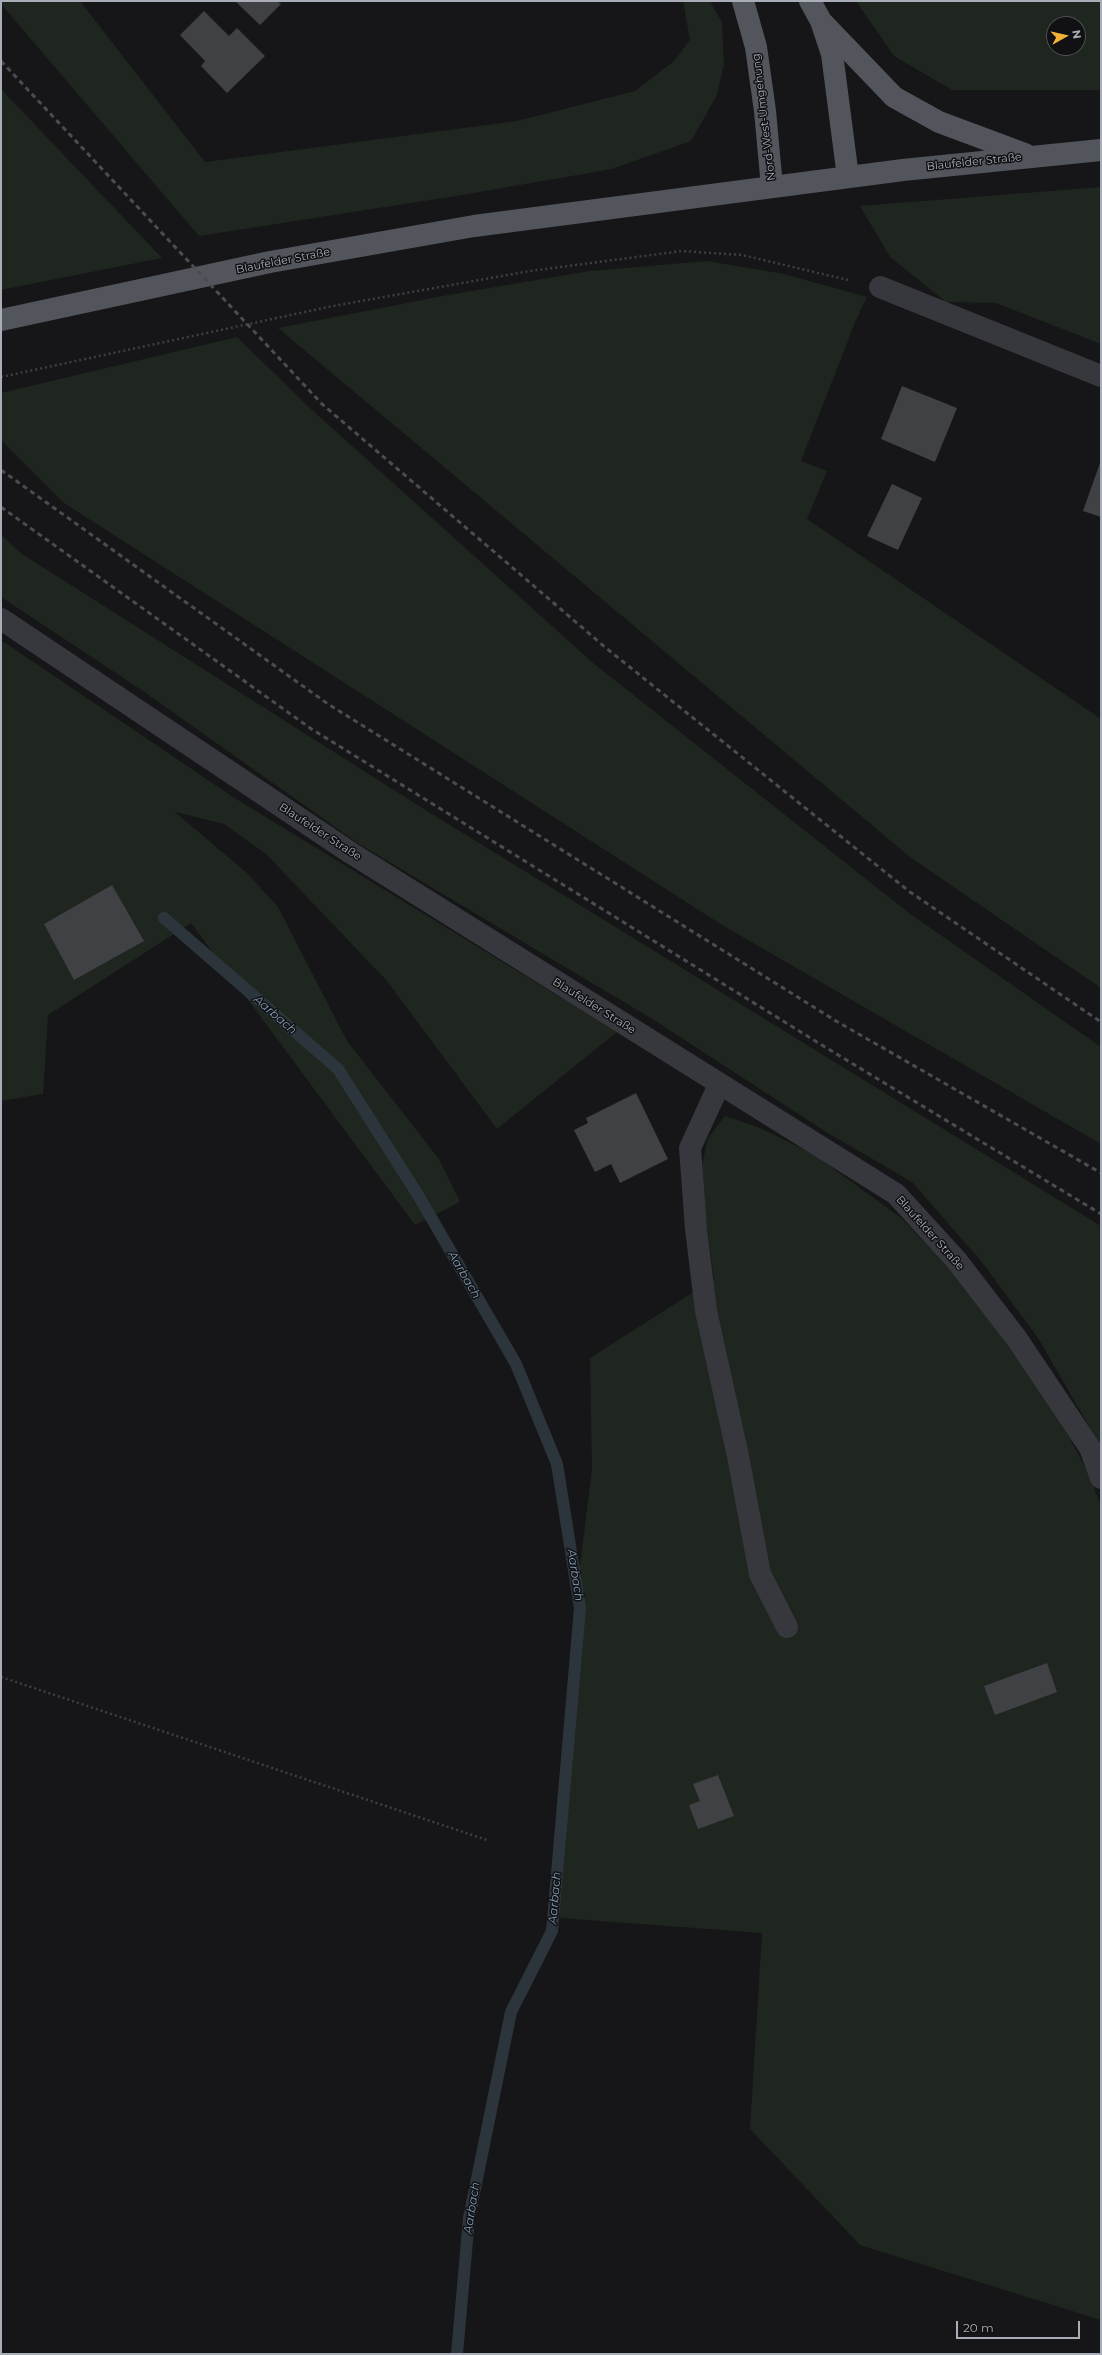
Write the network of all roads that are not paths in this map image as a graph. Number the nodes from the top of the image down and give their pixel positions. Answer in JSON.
{"nodes":[{"id":1,"x":743,"y":1,"type":"edge"},
{"id":2,"x":810,"y":1,"type":"edge"},
{"id":3,"x":821,"y":21,"type":"junction"},
{"id":4,"x":1101,"y":150,"type":"edge"},
{"id":5,"x":1030,"y":156,"type":"junction"},
{"id":6,"x":848,"y":177,"type":"junction"},
{"id":7,"x":772,"y":187,"type":"junction"},
{"id":8,"x":880,"y":287,"type":"road end"},
{"id":9,"x":1,"y":320,"type":"edge"},
{"id":10,"x":1101,"y":376,"type":"edge"},
{"id":11,"x":1,"y":619,"type":"edge"},
{"id":12,"x":719,"y":1085,"type":"junction"},
{"id":13,"x":1101,"y":1478,"type":"edge"},
{"id":14,"x":787,"y":1627,"type":"dead end"}],
"edges":[{"from":1,"to":7,"type":"main road","name":"Nord-West-Umgehung"},
{"from":2,"to":3,"type":"main road"},
{"from":3,"to":5,"type":"main road"},
{"from":3,"to":6,"type":"main road"},
{"from":4,"to":5,"type":"main road","name":"Blaufelder Straße"},
{"from":5,"to":6,"type":"main road","name":"Blaufelder Straße"},
{"from":6,"to":7,"type":"main road","name":"Blaufelder Straße"},
{"from":7,"to":9,"type":"main road","name":"Blaufelder Straße"},
{"from":8,"to":10,"type":"lane"},
{"from":11,"to":12,"type":"lane","name":"Blaufelder Straße"},
{"from":12,"to":13,"type":"lane","name":"Blaufelder Straße"},
{"from":12,"to":14,"type":"lane"}]}
